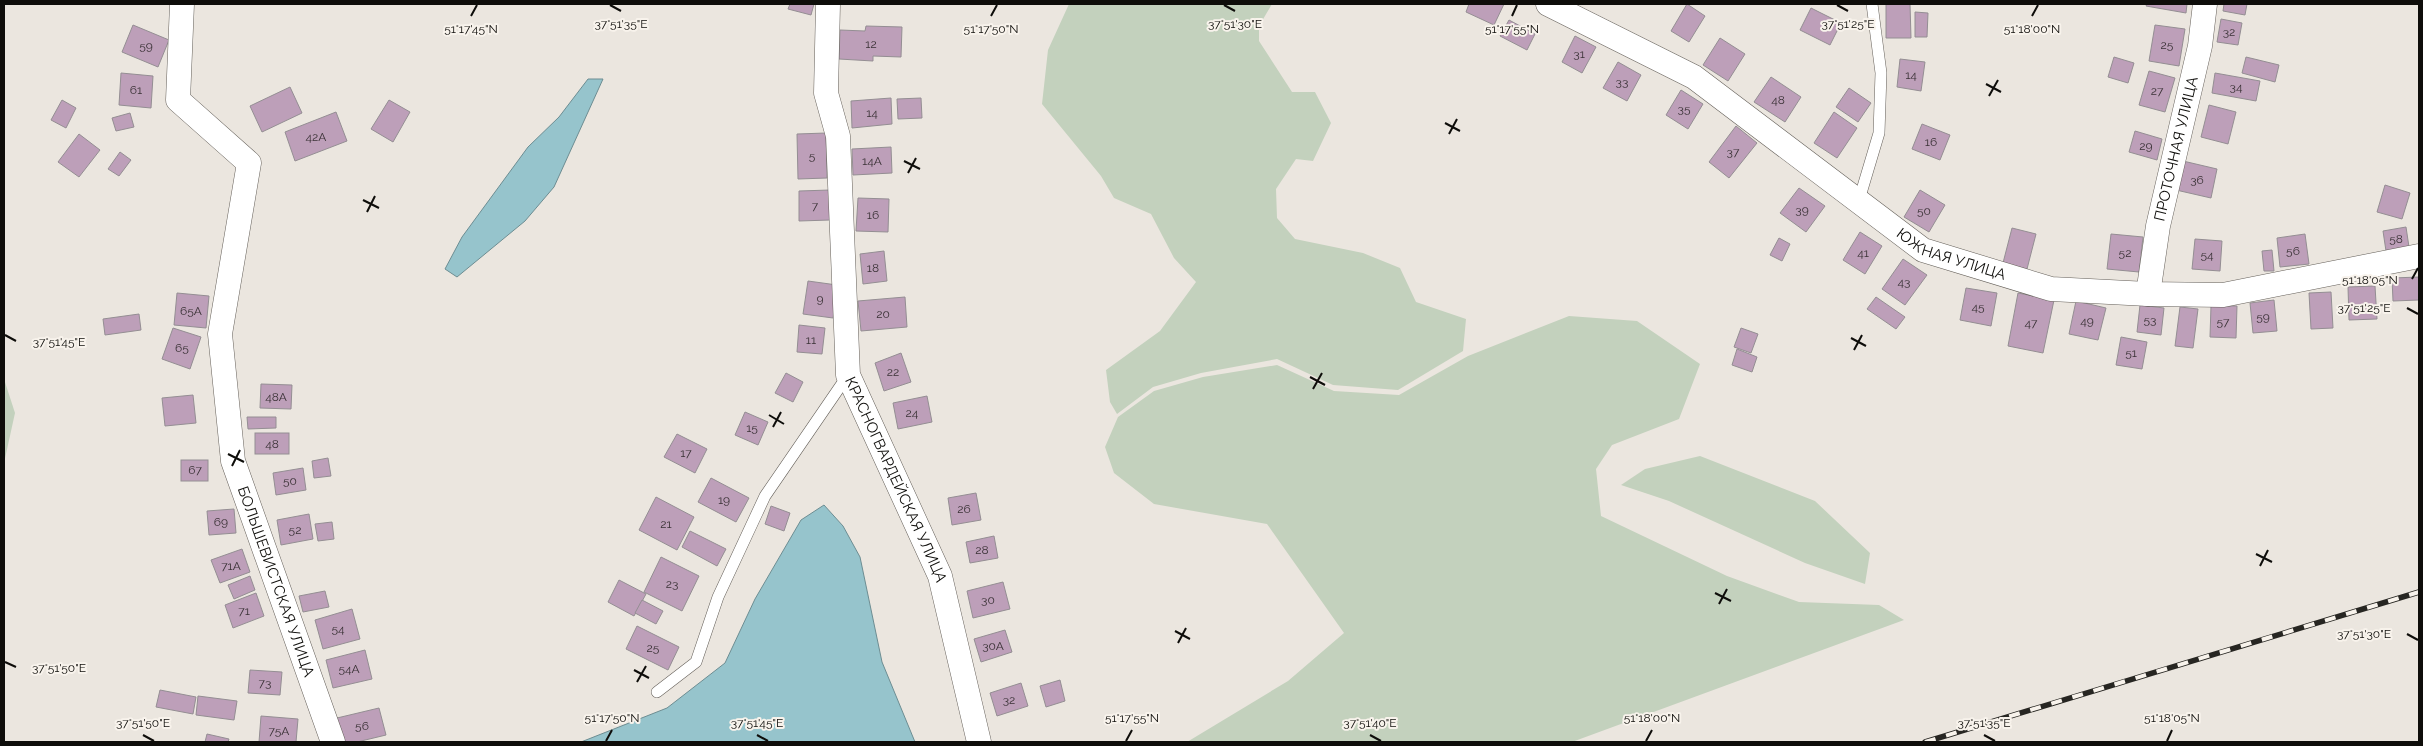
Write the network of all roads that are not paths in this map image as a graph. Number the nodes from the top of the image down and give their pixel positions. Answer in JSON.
{"nodes":[{"id":1,"x":182,"y":4,"type":"edge"},
{"id":2,"x":828,"y":4,"type":"edge"},
{"id":3,"x":1548,"y":4,"type":"edge"},
{"id":4,"x":1872,"y":4,"type":"edge"},
{"id":5,"x":2205,"y":4,"type":"edge"},
{"id":6,"x":1859,"y":200,"type":"junction"},
{"id":7,"x":2419,"y":256,"type":"edge"},
{"id":8,"x":2148,"y":294,"type":"junction"},
{"id":9,"x":848,"y":375,"type":"junction"},
{"id":10,"x":657,"y":692,"type":"dead end"},
{"id":11,"x":333,"y":742,"type":"edge"},
{"id":12,"x":979,"y":742,"type":"edge"}],
"edges":[{"from":1,"to":11,"type":"street","name":"БОЛЬШЕВИСТСКАЯ УЛИЦА"},
{"from":2,"to":9,"type":"street","name":"КРАСНОГВАРДЕЙСКАЯ УЛИЦА"},
{"from":3,"to":6,"type":"street","name":"ЮЖНАЯ УЛИЦА"},
{"from":4,"to":6,"type":"lane"},
{"from":5,"to":8,"type":"street","name":"ПРОТОЧНАЯ УЛИЦА"},
{"from":6,"to":8,"type":"street","name":"ЮЖНАЯ УЛИЦА"},
{"from":7,"to":8,"type":"street","name":"ЮЖНАЯ УЛИЦА"},
{"from":9,"to":10,"type":"lane"},
{"from":9,"to":12,"type":"street","name":"КРАСНОГВАРДЕЙСКАЯ УЛИЦА"}]}
